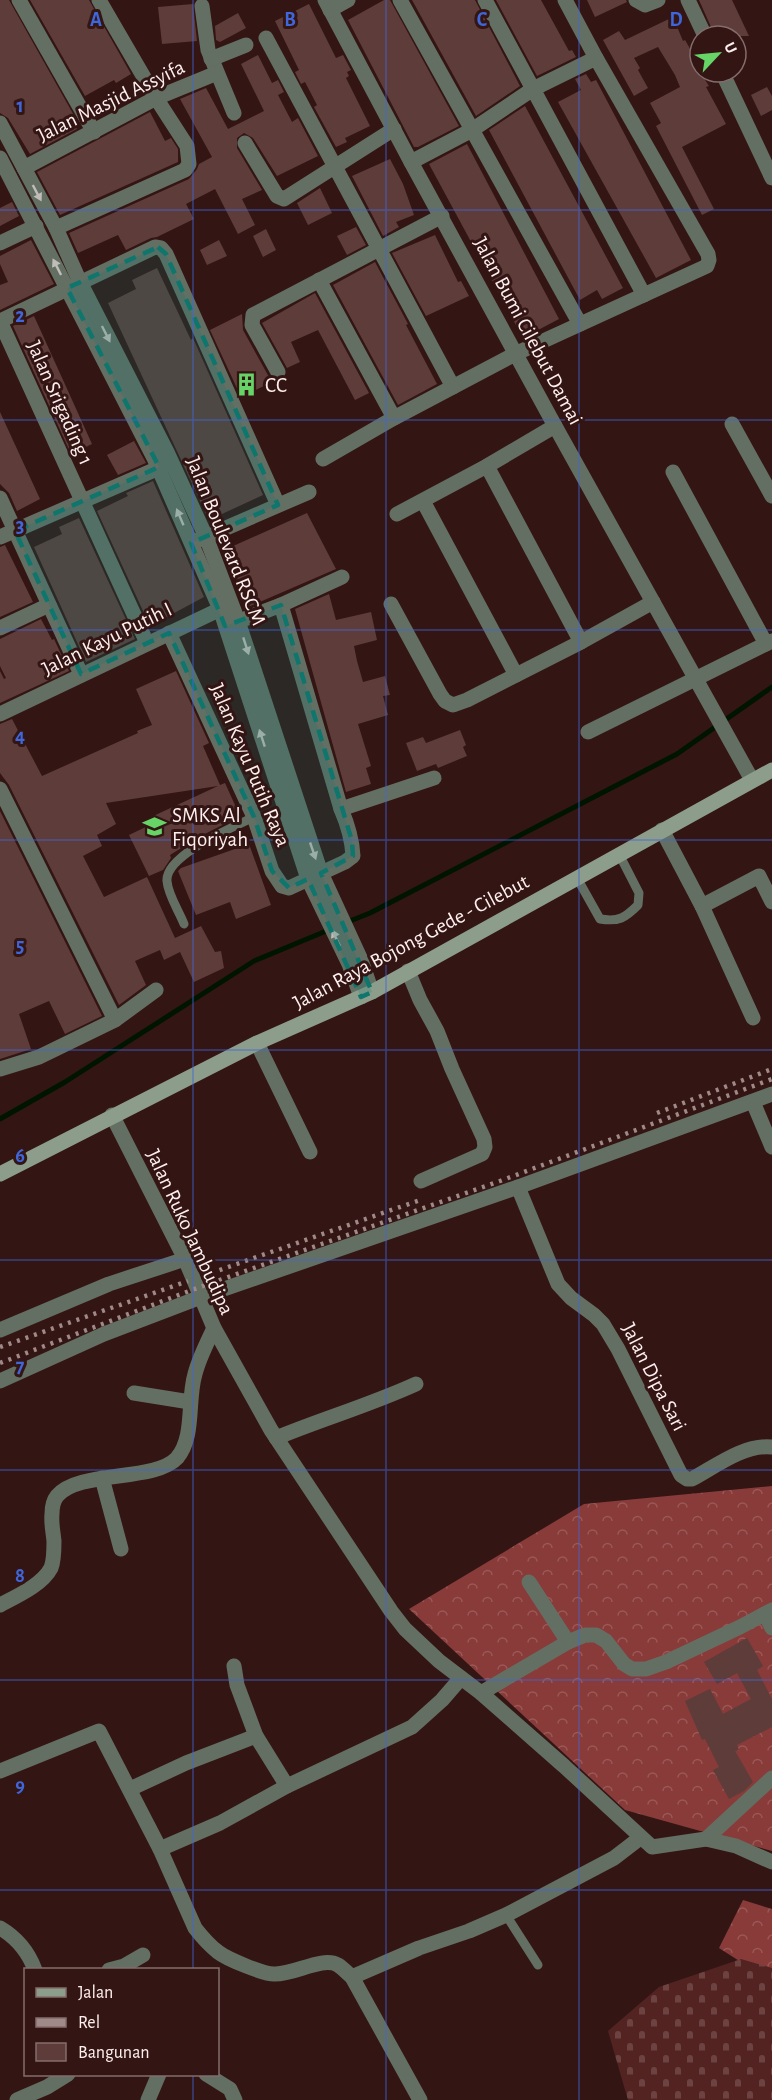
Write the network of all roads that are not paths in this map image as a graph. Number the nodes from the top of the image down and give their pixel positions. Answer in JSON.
{"nodes":[{"id":1,"x":19,"y":0,"type":"edge"},
{"id":2,"x":99,"y":0,"type":"edge"},
{"id":3,"x":348,"y":0,"type":"edge"},
{"id":4,"x":400,"y":0,"type":"edge"},
{"id":5,"x":485,"y":0,"type":"edge"},
{"id":6,"x":565,"y":0,"type":"edge"},
{"id":7,"x":636,"y":0,"type":"edge"},
{"id":8,"x":658,"y":0,"type":"edge"},
{"id":9,"x":688,"y":0,"type":"edge"},
{"id":10,"x":327,"y":5,"type":"edge"},
{"id":11,"x":202,"y":6,"type":"dead end"},
{"id":12,"x":699,"y":24,"type":"edge"},
{"id":13,"x":266,"y":38,"type":"dead end"},
{"id":14,"x":246,"y":45,"type":"dead end"},
{"id":15,"x":596,"y":58,"type":"junction"},
{"id":16,"x":214,"y":66,"type":"junction"},
{"id":17,"x":728,"y":84,"type":"edge"},
{"id":18,"x":533,"y":89,"type":"junction"},
{"id":19,"x":156,"y":98,"type":"junction"},
{"id":20,"x":234,"y":112,"type":"dead end"},
{"id":21,"x":0,"y":123,"type":"edge"},
{"id":22,"x":394,"y":129,"type":"junction"},
{"id":23,"x":471,"y":130,"type":"junction"},
{"id":24,"x":94,"y":132,"type":"junction"},
{"id":25,"x":245,"y":143,"type":"dead end"},
{"id":26,"x":0,"y":160,"type":"edge"},
{"id":27,"x":411,"y":162,"type":"junction"},
{"id":28,"x":334,"y":166,"type":"junction"},
{"id":29,"x":24,"y":168,"type":"junction"},
{"id":30,"x":772,"y":178,"type":"edge"},
{"id":31,"x":442,"y":216,"type":"junction"},
{"id":32,"x":36,"y":226,"type":"junction"},
{"id":33,"x":56,"y":228,"type":"junction"},
{"id":34,"x":0,"y":243,"type":"edge"},
{"id":35,"x":379,"y":249,"type":"junction"},
{"id":36,"x":319,"y":280,"type":"junction"},
{"id":37,"x":74,"y":285,"type":"junction"},
{"id":38,"x":644,"y":295,"type":"junction"},
{"id":39,"x":0,"y":321,"type":"edge"},
{"id":40,"x":580,"y":324,"type":"junction"},
{"id":41,"x":517,"y":353,"type":"junction"},
{"id":42,"x":278,"y":372,"type":"dead end"},
{"id":43,"x":453,"y":387,"type":"junction"},
{"id":44,"x":394,"y":418,"type":"junction"},
{"id":45,"x":732,"y":424,"type":"dead end"},
{"id":46,"x":555,"y":426,"type":"junction"},
{"id":47,"x":323,"y":459,"type":"dead end"},
{"id":48,"x":165,"y":465,"type":"junction"},
{"id":49,"x":487,"y":466,"type":"junction"},
{"id":50,"x":673,"y":472,"type":"dead end"},
{"id":51,"x":309,"y":492,"type":"dead end"},
{"id":52,"x":772,"y":496,"type":"edge"},
{"id":53,"x":0,"y":498,"type":"edge"},
{"id":54,"x":81,"y":501,"type":"junction"},
{"id":55,"x":423,"y":501,"type":"junction"},
{"id":56,"x":278,"y":505,"type":"junction"},
{"id":57,"x":397,"y":514,"type":"dead end"},
{"id":58,"x":15,"y":531,"type":"junction"},
{"id":59,"x":0,"y":537,"type":"edge"},
{"id":60,"x":198,"y":540,"type":"junction"},
{"id":61,"x":342,"y":577,"type":"dead end"},
{"id":62,"x":653,"y":602,"type":"junction"},
{"id":63,"x":391,"y":604,"type":"dead end"},
{"id":64,"x":49,"y":605,"type":"junction"},
{"id":65,"x":281,"y":605,"type":"junction"},
{"id":66,"x":226,"y":606,"type":"junction"},
{"id":67,"x":232,"y":623,"type":"junction"},
{"id":68,"x":0,"y":628,"type":"edge"},
{"id":69,"x":169,"y":633,"type":"junction"},
{"id":70,"x":581,"y":642,"type":"junction"},
{"id":71,"x":147,"y":643,"type":"junction"},
{"id":72,"x":769,"y":643,"type":"edge"},
{"id":73,"x":81,"y":674,"type":"junction"},
{"id":74,"x":516,"y":675,"type":"junction"},
{"id":75,"x":696,"y":680,"type":"junction"},
{"id":76,"x":0,"y":714,"type":"edge"},
{"id":77,"x":588,"y":732,"type":"dead end"},
{"id":78,"x":772,"y":770,"type":"edge"},
{"id":79,"x":434,"y":778,"type":"dead end"},
{"id":80,"x":752,"y":780,"type":"junction"},
{"id":81,"x":0,"y":789,"type":"edge"},
{"id":82,"x":341,"y":809,"type":"junction"},
{"id":83,"x":254,"y":817,"type":"junction"},
{"id":84,"x":662,"y":830,"type":"junction"},
{"id":85,"x":619,"y":854,"type":"junction"},
{"id":86,"x":314,"y":876,"type":"junction"},
{"id":87,"x":578,"y":878,"type":"junction"},
{"id":88,"x":772,"y":902,"type":"edge"},
{"id":89,"x":702,"y":906,"type":"junction"},
{"id":90,"x":184,"y":924,"type":"dead end"},
{"id":91,"x":408,"y":971,"type":"junction"},
{"id":92,"x":156,"y":990,"type":"dead end"},
{"id":93,"x":366,"y":994,"type":"junction"},
{"id":94,"x":753,"y":1018,"type":"dead end"},
{"id":95,"x":115,"y":1020,"type":"junction"},
{"id":96,"x":257,"y":1043,"type":"junction"},
{"id":97,"x":0,"y":1070,"type":"edge"},
{"id":98,"x":772,"y":1094,"type":"edge"},
{"id":99,"x":753,"y":1102,"type":"junction"},
{"id":100,"x":112,"y":1116,"type":"junction"},
{"id":101,"x":772,"y":1147,"type":"edge"},
{"id":102,"x":310,"y":1152,"type":"dead end"},
{"id":103,"x":0,"y":1174,"type":"edge"},
{"id":104,"x":421,"y":1181,"type":"dead end"},
{"id":105,"x":518,"y":1186,"type":"junction"},
{"id":106,"x":185,"y":1259,"type":"junction"},
{"id":107,"x":201,"y":1297,"type":"junction"},
{"id":108,"x":214,"y":1328,"type":"junction"},
{"id":109,"x":0,"y":1330,"type":"edge"},
{"id":110,"x":0,"y":1381,"type":"edge"},
{"id":111,"x":416,"y":1384,"type":"dead end"},
{"id":112,"x":134,"y":1393,"type":"dead end"},
{"id":113,"x":190,"y":1402,"type":"junction"},
{"id":114,"x":276,"y":1438,"type":"junction"},
{"id":115,"x":772,"y":1447,"type":"edge"},
{"id":116,"x":102,"y":1478,"type":"junction"},
{"id":117,"x":121,"y":1549,"type":"dead end"},
{"id":118,"x":529,"y":1582,"type":"dead end"},
{"id":119,"x":0,"y":1605,"type":"edge"},
{"id":120,"x":770,"y":1617,"type":"edge"},
{"id":121,"x":568,"y":1642,"type":"junction"},
{"id":122,"x":234,"y":1666,"type":"dead end"},
{"id":123,"x":461,"y":1678,"type":"junction"},
{"id":124,"x":481,"y":1693,"type":"junction"},
{"id":125,"x":256,"y":1736,"type":"junction"},
{"id":126,"x":0,"y":1771,"type":"edge"},
{"id":127,"x":772,"y":1778,"type":"edge"},
{"id":128,"x":287,"y":1786,"type":"junction"},
{"id":129,"x":130,"y":1789,"type":"junction"},
{"id":130,"x":640,"y":1838,"type":"junction"},
{"id":131,"x":706,"y":1839,"type":"junction"},
{"id":132,"x":160,"y":1849,"type":"junction"},
{"id":133,"x":772,"y":1862,"type":"edge"},
{"id":134,"x":506,"y":1915,"type":"junction"},
{"id":135,"x":0,"y":1928,"type":"edge"},
{"id":136,"x":143,"y":1955,"type":"dead end"},
{"id":137,"x":538,"y":1965,"type":"dead end"},
{"id":138,"x":34,"y":1968,"type":"edge"},
{"id":139,"x":116,"y":1968,"type":"edge"},
{"id":140,"x":352,"y":1977,"type":"junction"},
{"id":141,"x":65,"y":2076,"type":"edge"},
{"id":142,"x":158,"y":2076,"type":"edge"},
{"id":143,"x":209,"y":2076,"type":"edge"},
{"id":144,"x":416,"y":2099,"type":"edge"},
{"id":145,"x":17,"y":2100,"type":"edge"},
{"id":146,"x":147,"y":2100,"type":"edge"},
{"id":147,"x":235,"y":2100,"type":"edge"}],
"edges":[{"from":1,"to":24,"type":"street"},
{"from":2,"to":19,"type":"street"},
{"from":3,"to":10,"type":"street"},
{"from":4,"to":23,"type":"street"},
{"from":5,"to":18,"type":"street"},
{"from":6,"to":15,"type":"street"},
{"from":7,"to":8,"type":"street"},
{"from":9,"to":12,"type":"street"},
{"from":10,"to":22,"type":"street","name":"Jalan Bumi Cilebut Damai"},
{"from":11,"to":16,"type":"street"},
{"from":13,"to":28,"type":"street"},
{"from":14,"to":16,"type":"street","name":"Jalan Masjid Assyifa"},
{"from":15,"to":18,"type":"street"},
{"from":15,"to":38,"type":"street"},
{"from":16,"to":19,"type":"street","name":"Jalan Masjid Assyifa"},
{"from":16,"to":20,"type":"street"},
{"from":17,"to":30,"type":"street"},
{"from":18,"to":23,"type":"street"},
{"from":18,"to":38,"type":"street"},
{"from":19,"to":24,"type":"street","name":"Jalan Masjid Assyifa"},
{"from":19,"to":33,"type":"street"},
{"from":21,"to":29,"type":"street","name":"Jalan Boulevard RSCM"},
{"from":22,"to":27,"type":"street","name":"Jalan Bumi Cilebut Damai"},
{"from":22,"to":28,"type":"street"},
{"from":23,"to":27,"type":"street"},
{"from":23,"to":40,"type":"street"},
{"from":24,"to":29,"type":"street","name":"Jalan Masjid Assyifa"},
{"from":25,"to":28,"type":"street"},
{"from":26,"to":32,"type":"street","name":"Jalan Boulevard RSCM"},
{"from":27,"to":31,"type":"street","name":"Jalan Bumi Cilebut Damai"},
{"from":28,"to":35,"type":"street"},
{"from":29,"to":33,"type":"street","name":"Jalan Boulevard RSCM","one_way":true},
{"from":31,"to":35,"type":"street"},
{"from":31,"to":41,"type":"street","name":"Jalan Bumi Cilebut Damai"},
{"from":32,"to":34,"type":"street"},
{"from":37,"to":32,"type":"street","name":"Jalan Boulevard RSCM","one_way":true},
{"from":33,"to":37,"type":"street","name":"Jalan Boulevard RSCM"},
{"from":35,"to":36,"type":"street"},
{"from":35,"to":43,"type":"street"},
{"from":36,"to":42,"type":"street"},
{"from":36,"to":44,"type":"street"},
{"from":37,"to":39,"type":"street"},
{"from":37,"to":48,"type":"street","name":"Jalan Boulevard RSCM"},
{"from":37,"to":56,"type":"street"},
{"from":38,"to":40,"type":"street"},
{"from":39,"to":54,"type":"street","name":"Jalan Srigading 1"},
{"from":40,"to":41,"type":"street"},
{"from":41,"to":43,"type":"street"},
{"from":41,"to":46,"type":"street","name":"Jalan Bumi Cilebut Damai"},
{"from":43,"to":44,"type":"street"},
{"from":44,"to":47,"type":"street"},
{"from":45,"to":52,"type":"street"},
{"from":46,"to":49,"type":"street"},
{"from":46,"to":62,"type":"street","name":"Jalan Bumi Cilebut Damai"},
{"from":48,"to":54,"type":"street"},
{"from":48,"to":60,"type":"street","name":"Jalan Boulevard RSCM"},
{"from":49,"to":55,"type":"street"},
{"from":49,"to":70,"type":"street"},
{"from":50,"to":72,"type":"street"},
{"from":51,"to":56,"type":"street"},
{"from":53,"to":58,"type":"street"},
{"from":54,"to":58,"type":"street"},
{"from":54,"to":71,"type":"street","name":"Jalan Srigading 1"},
{"from":55,"to":57,"type":"street"},
{"from":55,"to":74,"type":"street"},
{"from":56,"to":60,"type":"street"},
{"from":58,"to":59,"type":"street"},
{"from":58,"to":64,"type":"street"},
{"from":60,"to":66,"type":"street","name":"Jalan Boulevard RSCM"},
{"from":61,"to":65,"type":"street"},
{"from":62,"to":70,"type":"street"},
{"from":62,"to":75,"type":"street","name":"Jalan Bumi Cilebut Damai"},
{"from":63,"to":74,"type":"street"},
{"from":64,"to":68,"type":"street"},
{"from":64,"to":73,"type":"street"},
{"from":65,"to":67,"type":"street"},
{"from":65,"to":82,"type":"street"},
{"from":66,"to":67,"type":"street","name":"Jalan Boulevard RSCM"},
{"from":66,"to":69,"type":"street","name":"Jalan Kayu Putih I"},
{"from":67,"to":86,"type":"street","name":"Jalan Boulevard RSCM"},
{"from":69,"to":71,"type":"street","name":"Jalan Kayu Putih I"},
{"from":69,"to":83,"type":"street","name":"Jalan Kayu Putih Raya"},
{"from":70,"to":74,"type":"street"},
{"from":71,"to":73,"type":"street","name":"Jalan Kayu Putih I"},
{"from":72,"to":75,"type":"street"},
{"from":73,"to":76,"type":"street","name":"Jalan Kayu Putih I"},
{"from":75,"to":77,"type":"street"},
{"from":75,"to":80,"type":"street","name":"Jalan Bumi Cilebut Damai"},
{"from":78,"to":80,"type":"main road","name":"Jalan Raya Bojong Gede - Cilebut"},
{"from":79,"to":82,"type":"street"},
{"from":80,"to":84,"type":"main road","name":"Jalan Raya Bojong Gede - Cilebut"},
{"from":81,"to":95,"type":"street"},
{"from":82,"to":86,"type":"street"},
{"from":83,"to":86,"type":"street","name":"Jalan Kayu Putih Raya"},
{"from":83,"to":90,"type":"lane"},
{"from":84,"to":85,"type":"main road","name":"Jalan Raya Bojong Gede - Cilebut"},
{"from":84,"to":89,"type":"street"},
{"from":85,"to":87,"type":"main road","name":"Jalan Raya Bojong Gede - Cilebut"},
{"from":85,"to":87,"type":"lane"},
{"from":86,"to":93,"type":"street","name":"Jalan Boulevard RSCM"},
{"from":87,"to":91,"type":"main road","name":"Jalan Raya Bojong Gede - Cilebut"},
{"from":88,"to":89,"type":"street"},
{"from":89,"to":94,"type":"street"},
{"from":91,"to":93,"type":"main road","name":"Jalan Raya Bojong Gede - Cilebut"},
{"from":91,"to":104,"type":"street"},
{"from":92,"to":95,"type":"street"},
{"from":93,"to":96,"type":"main road","name":"Jalan Raya Bojong Gede - Cilebut"},
{"from":95,"to":97,"type":"street"},
{"from":96,"to":100,"type":"main road","name":"Jalan Raya Bojong Gede - Cilebut"},
{"from":96,"to":102,"type":"street"},
{"from":98,"to":99,"type":"street"},
{"from":99,"to":101,"type":"street"},
{"from":99,"to":105,"type":"street"},
{"from":100,"to":103,"type":"main road","name":"Jalan Raya Bojong Gede - Cilebut"},
{"from":100,"to":106,"type":"street","name":"Jalan Ruko Jambudipa"},
{"from":105,"to":107,"type":"street"},
{"from":105,"to":115,"type":"street","name":"Jalan Dipa Sari"},
{"from":106,"to":107,"type":"street","name":"Jalan Ruko Jambudipa"},
{"from":106,"to":109,"type":"street"},
{"from":107,"to":108,"type":"street","name":"Jalan Ruko Jambudipa"},
{"from":107,"to":110,"type":"street"},
{"from":108,"to":113,"type":"street","name":"Jalan Ruko Jambudipa"},
{"from":108,"to":114,"type":"street"},
{"from":111,"to":114,"type":"street"},
{"from":112,"to":113,"type":"street"},
{"from":113,"to":116,"type":"street","name":"Jalan Ruko Jambudipa"},
{"from":114,"to":123,"type":"street"},
{"from":116,"to":117,"type":"street"},
{"from":116,"to":119,"type":"street","name":"Jalan Ruko Jambudipa"},
{"from":118,"to":121,"type":"street"},
{"from":120,"to":121,"type":"street"},
{"from":121,"to":124,"type":"street"},
{"from":122,"to":125,"type":"street"},
{"from":123,"to":124,"type":"street"},
{"from":123,"to":128,"type":"street"},
{"from":124,"to":130,"type":"street"},
{"from":125,"to":128,"type":"street"},
{"from":125,"to":129,"type":"street"},
{"from":126,"to":129,"type":"street"},
{"from":127,"to":131,"type":"street"},
{"from":128,"to":132,"type":"street"},
{"from":129,"to":132,"type":"street"},
{"from":130,"to":131,"type":"street"},
{"from":130,"to":134,"type":"street"},
{"from":131,"to":133,"type":"street"},
{"from":132,"to":140,"type":"street"},
{"from":134,"to":137,"type":"lane"},
{"from":134,"to":140,"type":"street"},
{"from":135,"to":138,"type":"street"},
{"from":136,"to":139,"type":"street"},
{"from":140,"to":144,"type":"street"},
{"from":141,"to":145,"type":"street"},
{"from":142,"to":146,"type":"street"},
{"from":143,"to":147,"type":"street"}]}
